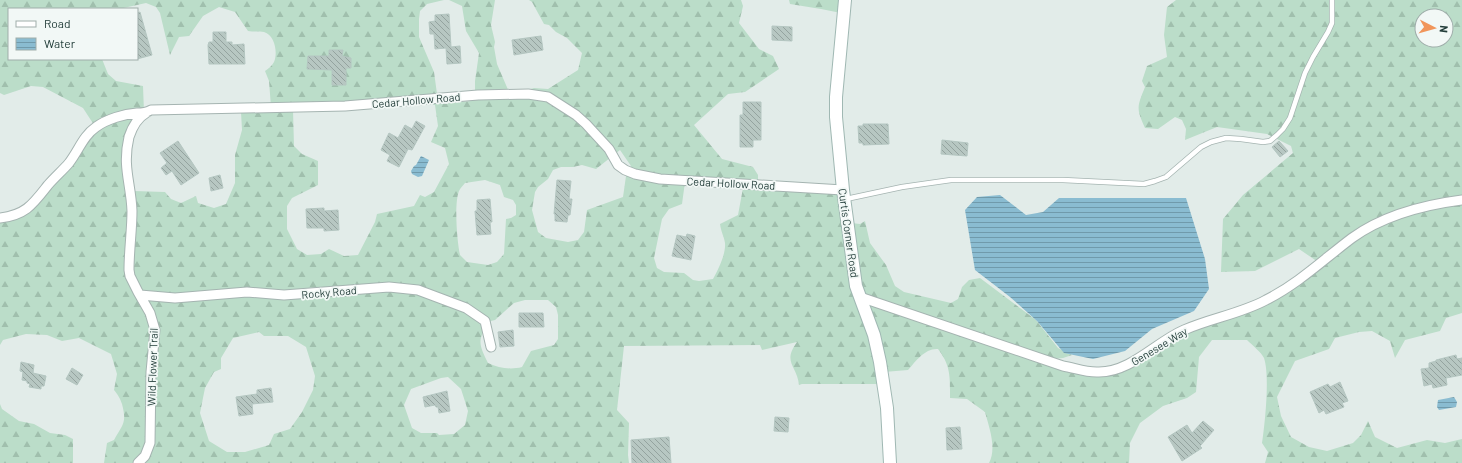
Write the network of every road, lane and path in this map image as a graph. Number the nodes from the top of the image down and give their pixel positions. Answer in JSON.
{"nodes":[{"id":1,"x":845,"y":0,"type":"edge"},
{"id":2,"x":1332,"y":0,"type":"edge"},
{"id":3,"x":147,"y":112,"type":"junction"},
{"id":4,"x":844,"y":194,"type":"junction"},
{"id":5,"x":1462,"y":200,"type":"edge"},
{"id":6,"x":0,"y":218,"type":"edge"},
{"id":7,"x":140,"y":295,"type":"junction"},
{"id":8,"x":860,"y":297,"type":"junction"},
{"id":9,"x":491,"y":348,"type":"dead end"},
{"id":10,"x":138,"y":463,"type":"edge"},
{"id":11,"x":890,"y":463,"type":"edge"}],
"edges":[{"from":1,"to":4,"type":"street","name":"Curtis Corner Road"},
{"from":2,"to":4,"type":"lane"},
{"from":3,"to":4,"type":"street","name":"Cedar Hollow Road"},
{"from":3,"to":6,"type":"street","name":"Cedar Hollow Road"},
{"from":3,"to":7,"type":"street","name":"Wild Flower Trail"},
{"from":4,"to":8,"type":"street","name":"Curtis Corner Road"},
{"from":5,"to":8,"type":"street","name":"Genesee Way"},
{"from":7,"to":9,"type":"street","name":"Rocky Road"},
{"from":7,"to":10,"type":"street","name":"Wild Flower Trail"},
{"from":8,"to":11,"type":"street","name":"Curtis Corner Road"}]}
